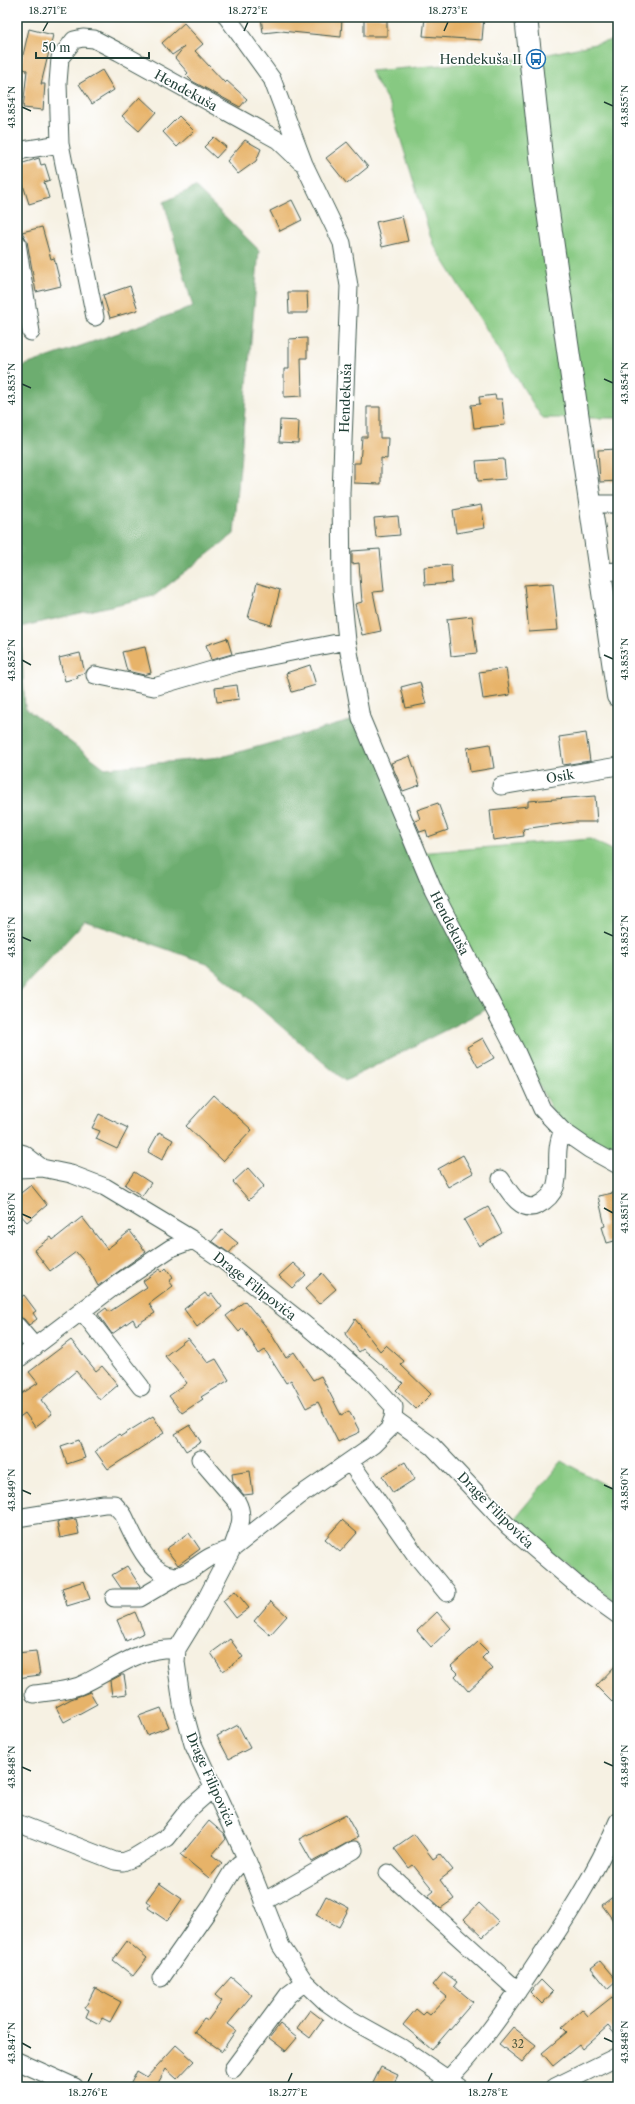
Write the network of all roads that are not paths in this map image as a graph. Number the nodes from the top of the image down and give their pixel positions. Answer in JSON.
{"nodes":[{"id":1,"x":227,"y":17,"type":"edge"},
{"id":2,"x":526,"y":17,"type":"edge"},
{"id":3,"x":60,"y":144,"type":"junction"},
{"id":4,"x":17,"y":151,"type":"edge"},
{"id":5,"x":304,"y":164,"type":"junction"},
{"id":6,"x":17,"y":243,"type":"edge"},
{"id":7,"x":94,"y":317,"type":"dead end"},
{"id":8,"x":31,"y":332,"type":"dead end"},
{"id":9,"x":591,"y":504,"type":"junction"},
{"id":10,"x":618,"y":504,"type":"edge"},
{"id":11,"x":609,"y":572,"type":"edge"},
{"id":12,"x":346,"y":641,"type":"junction"},
{"id":13,"x":95,"y":675,"type":"dead end"},
{"id":14,"x":618,"y":696,"type":"edge"},
{"id":15,"x":618,"y":766,"type":"edge"},
{"id":16,"x":501,"y":786,"type":"dead end"},
{"id":17,"x":563,"y":1131,"type":"junction"},
{"id":18,"x":17,"y":1152,"type":"edge"},
{"id":19,"x":618,"y":1165,"type":"edge"},
{"id":20,"x":42,"y":1168,"type":"junction"},
{"id":21,"x":17,"y":1169,"type":"edge"},
{"id":22,"x":501,"y":1179,"type":"dead end"},
{"id":23,"x":193,"y":1240,"type":"junction"},
{"id":24,"x":83,"y":1312,"type":"junction"},
{"id":25,"x":17,"y":1326,"type":"edge"},
{"id":26,"x":35,"y":1347,"type":"junction"},
{"id":27,"x":17,"y":1360,"type":"edge"},
{"id":28,"x":141,"y":1387,"type":"dead end"},
{"id":29,"x":393,"y":1418,"type":"junction"},
{"id":30,"x":200,"y":1459,"type":"dead end"},
{"id":31,"x":350,"y":1462,"type":"junction"},
{"id":32,"x":17,"y":1518,"type":"edge"},
{"id":33,"x":232,"y":1549,"type":"junction"},
{"id":34,"x":179,"y":1575,"type":"junction"},
{"id":35,"x":447,"y":1593,"type":"dead end"},
{"id":36,"x":114,"y":1598,"type":"dead end"},
{"id":37,"x":618,"y":1615,"type":"edge"},
{"id":38,"x":177,"y":1649,"type":"junction"},
{"id":39,"x":34,"y":1694,"type":"dead end"},
{"id":40,"x":213,"y":1788,"type":"junction"},
{"id":41,"x":618,"y":1821,"type":"edge"},
{"id":42,"x":17,"y":1823,"type":"edge"},
{"id":43,"x":354,"y":1850,"type":"dead end"},
{"id":44,"x":247,"y":1860,"type":"junction"},
{"id":45,"x":388,"y":1873,"type":"dead end"},
{"id":46,"x":263,"y":1902,"type":"junction"},
{"id":47,"x":161,"y":1978,"type":"dead end"},
{"id":48,"x":305,"y":1982,"type":"junction"},
{"id":49,"x":518,"y":1991,"type":"junction"},
{"id":50,"x":618,"y":2056,"type":"edge"},
{"id":51,"x":17,"y":2061,"type":"edge"},
{"id":52,"x":233,"y":2069,"type":"dead end"},
{"id":53,"x":449,"y":2084,"type":"edge"},
{"id":54,"x":75,"y":2087,"type":"edge"},
{"id":55,"x":555,"y":2087,"type":"edge"}],
"edges":[{"from":1,"to":5,"type":"street","name":"Hendekuša"},
{"from":2,"to":9,"type":"main road"},
{"from":3,"to":4,"type":"street"},
{"from":3,"to":5,"type":"street","name":"Hendekuša"},
{"from":3,"to":7,"type":"street","name":"Hendekuša"},
{"from":5,"to":12,"type":"street","name":"Hendekuša"},
{"from":6,"to":8,"type":"street"},
{"from":9,"to":10,"type":"street"},
{"from":9,"to":11,"type":"main road"},
{"from":11,"to":14,"type":"main road"},
{"from":12,"to":13,"type":"street"},
{"from":12,"to":17,"type":"street","name":"Hendekuša"},
{"from":15,"to":16,"type":"street","name":"Osik"},
{"from":17,"to":19,"type":"street","name":"Hendekuša"},
{"from":17,"to":22,"type":"street"},
{"from":18,"to":20,"type":"street","name":"Drage Filipovića"},
{"from":20,"to":21,"type":"street","name":"Drage Filipovića"},
{"from":20,"to":23,"type":"street","name":"Drage Filipovića"},
{"from":23,"to":24,"type":"street"},
{"from":23,"to":29,"type":"street","name":"Drage Filipovića"},
{"from":24,"to":26,"type":"street"},
{"from":24,"to":28,"type":"street"},
{"from":25,"to":26,"type":"street"},
{"from":26,"to":27,"type":"street"},
{"from":29,"to":31,"type":"street"},
{"from":29,"to":37,"type":"street","name":"Drage Filipovića"},
{"from":30,"to":33,"type":"street"},
{"from":31,"to":33,"type":"street"},
{"from":31,"to":35,"type":"street"},
{"from":32,"to":34,"type":"street"},
{"from":33,"to":34,"type":"street"},
{"from":33,"to":38,"type":"street"},
{"from":34,"to":36,"type":"street"},
{"from":38,"to":39,"type":"street"},
{"from":38,"to":40,"type":"street","name":"Drage Filipovića"},
{"from":40,"to":42,"type":"street"},
{"from":40,"to":44,"type":"street","name":"Drage Filipovića"},
{"from":41,"to":49,"type":"street"},
{"from":43,"to":46,"type":"street"},
{"from":44,"to":46,"type":"street","name":"Drage Filipovića"},
{"from":44,"to":47,"type":"street"},
{"from":45,"to":49,"type":"street"},
{"from":46,"to":48,"type":"street","name":"Drage Filipovića"},
{"from":48,"to":52,"type":"street"},
{"from":48,"to":53,"type":"street","name":"Drage Filipovića"},
{"from":49,"to":53,"type":"street"},
{"from":50,"to":55,"type":"street"},
{"from":51,"to":54,"type":"street"}]}
